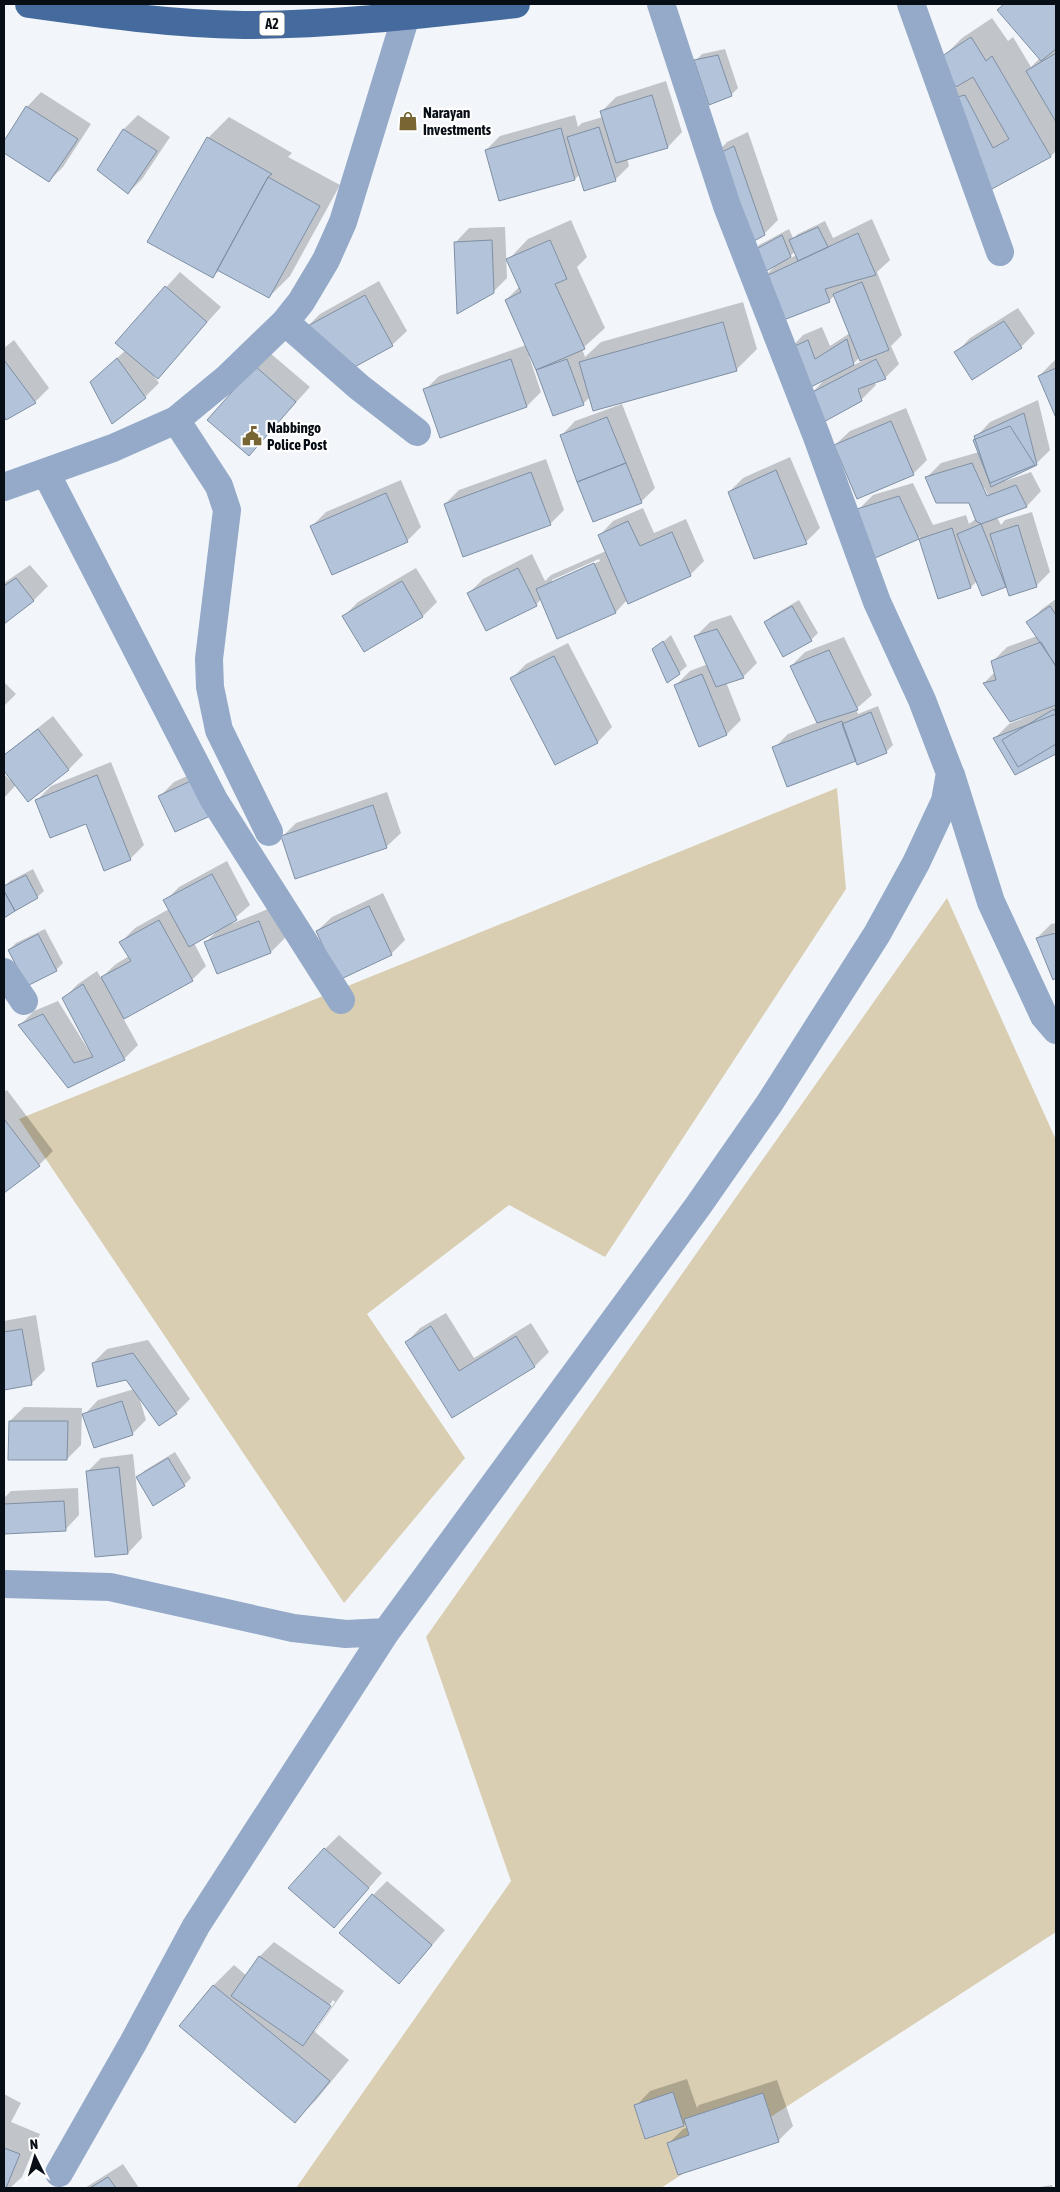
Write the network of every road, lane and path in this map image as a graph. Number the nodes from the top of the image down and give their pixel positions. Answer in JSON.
{"nodes":[{"id":1,"x":29,"y":4,"type":"edge"},
{"id":2,"x":516,"y":4,"type":"edge"},
{"id":3,"x":661,"y":4,"type":"edge"},
{"id":4,"x":911,"y":4,"type":"edge"},
{"id":5,"x":406,"y":16,"type":"junction"},
{"id":6,"x":1000,"y":252,"type":"dead end"},
{"id":7,"x":285,"y":322,"type":"junction"},
{"id":8,"x":176,"y":420,"type":"junction"},
{"id":9,"x":417,"y":432,"type":"dead end"},
{"id":10,"x":46,"y":473,"type":"junction"},
{"id":11,"x":4,"y":487,"type":"edge"},
{"id":12,"x":950,"y":773,"type":"junction"},
{"id":13,"x":269,"y":832,"type":"dead end"},
{"id":14,"x":4,"y":972,"type":"edge"},
{"id":15,"x":341,"y":1000,"type":"dead end"},
{"id":16,"x":24,"y":1001,"type":"dead end"},
{"id":17,"x":1056,"y":1030,"type":"edge"},
{"id":18,"x":4,"y":1584,"type":"edge"},
{"id":19,"x":386,"y":1632,"type":"junction"},
{"id":20,"x":59,"y":2173,"type":"dead end"}],
"edges":[{"from":1,"to":5,"type":"main road","number":"A2"},
{"from":2,"to":5,"type":"main road","number":"A2"},
{"from":3,"to":12,"type":"street"},
{"from":4,"to":6,"type":"street"},
{"from":5,"to":7,"type":"street"},
{"from":7,"to":8,"type":"street"},
{"from":7,"to":9,"type":"street"},
{"from":8,"to":10,"type":"street"},
{"from":8,"to":13,"type":"street"},
{"from":10,"to":11,"type":"street"},
{"from":10,"to":15,"type":"street"},
{"from":12,"to":17,"type":"street"},
{"from":12,"to":19,"type":"street"},
{"from":14,"to":16,"type":"street"},
{"from":18,"to":19,"type":"street"},
{"from":19,"to":20,"type":"street"}]}
